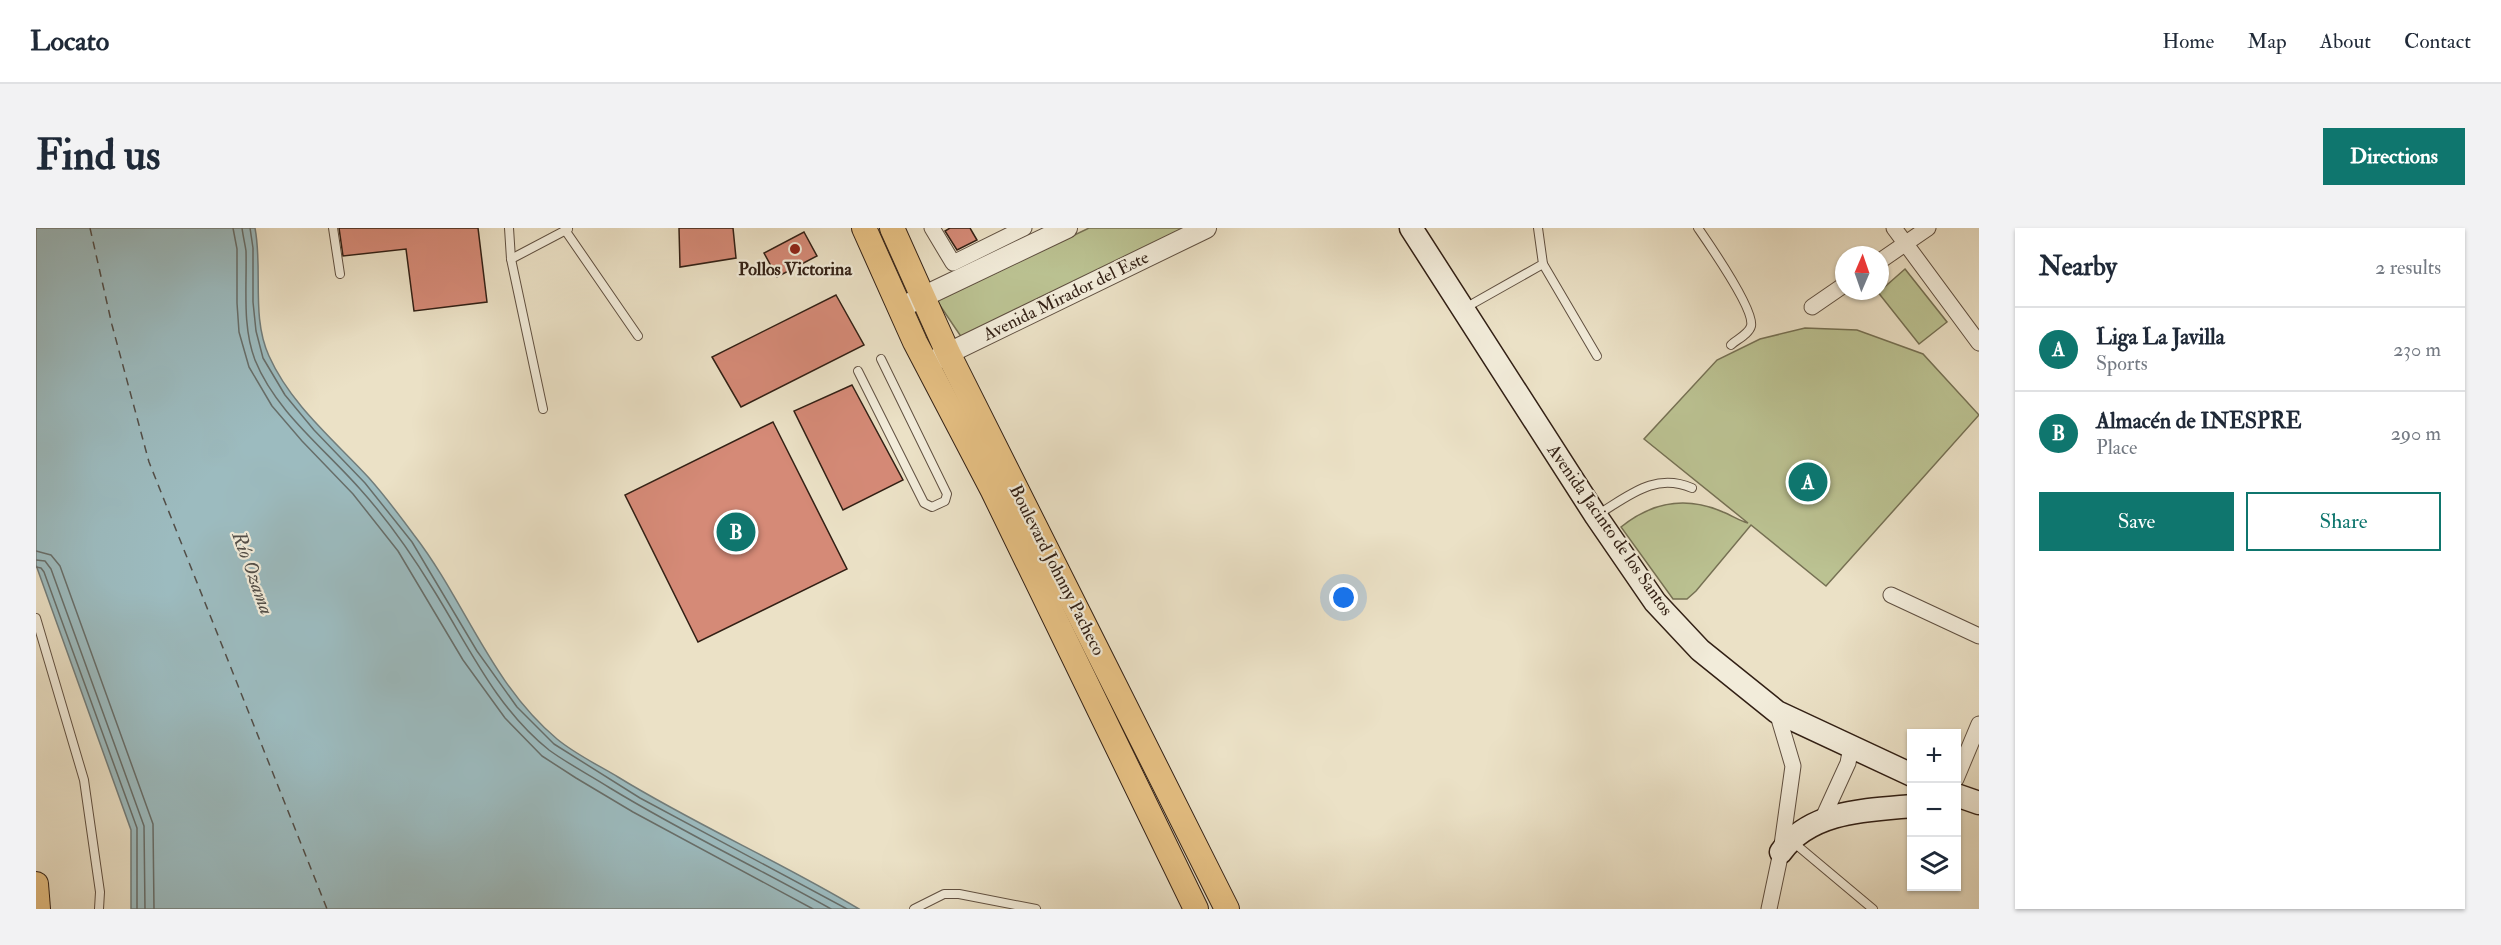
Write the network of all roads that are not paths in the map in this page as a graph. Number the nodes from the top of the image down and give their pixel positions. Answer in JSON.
{"nodes":[{"id":1,"x":333,"y":228,"type":"edge"},
{"id":2,"x":509,"y":228,"type":"edge"},
{"id":3,"x":864,"y":228,"type":"edge"},
{"id":4,"x":892,"y":228,"type":"edge"},
{"id":5,"x":932,"y":228,"type":"edge"},
{"id":6,"x":1024,"y":228,"type":"edge"},
{"id":7,"x":1067,"y":228,"type":"edge"},
{"id":8,"x":1206,"y":228,"type":"edge"},
{"id":9,"x":1411,"y":228,"type":"edge"},
{"id":10,"x":1538,"y":228,"type":"edge"},
{"id":11,"x":1698,"y":228,"type":"edge"},
{"id":12,"x":1894,"y":228,"type":"edge"},
{"id":13,"x":1928,"y":228,"type":"edge"},
{"id":14,"x":567,"y":229,"type":"edge"},
{"id":15,"x":1905,"y":244,"type":"junction"},
{"id":16,"x":1889,"y":255,"type":"edge"},
{"id":17,"x":511,"y":259,"type":"junction"},
{"id":18,"x":1543,"y":264,"type":"junction"},
{"id":19,"x":340,"y":274,"type":"dead end"},
{"id":20,"x":1835,"y":291,"type":"edge"},
{"id":21,"x":922,"y":297,"type":"junction"},
{"id":22,"x":1812,"y":307,"type":"dead end"},
{"id":23,"x":900,"y":308,"type":"junction"},
{"id":24,"x":1464,"y":309,"type":"junction"},
{"id":25,"x":638,"y":336,"type":"dead end"},
{"id":26,"x":1979,"y":344,"type":"edge"},
{"id":27,"x":1731,"y":345,"type":"dead end"},
{"id":28,"x":948,"y":353,"type":"junction"},
{"id":29,"x":1597,"y":356,"type":"dead end"},
{"id":30,"x":881,"y":359,"type":"dead end"},
{"id":31,"x":926,"y":364,"type":"junction"},
{"id":32,"x":858,"y":371,"type":"dead end"},
{"id":33,"x":543,"y":409,"type":"dead end"},
{"id":34,"x":1692,"y":488,"type":"dead end"},
{"id":35,"x":1596,"y":516,"type":"junction"},
{"id":36,"x":1892,"y":595,"type":"dead end"},
{"id":37,"x":36,"y":618,"type":"edge"},
{"id":38,"x":1979,"y":636,"type":"edge"},
{"id":39,"x":1778,"y":712,"type":"junction"},
{"id":40,"x":1979,"y":724,"type":"edge"},
{"id":41,"x":1851,"y":747,"type":"junction"},
{"id":42,"x":1961,"y":766,"type":"edge"},
{"id":43,"x":1907,"y":773,"type":"edge"},
{"id":44,"x":1961,"y":797,"type":"edge"},
{"id":45,"x":1979,"y":804,"type":"edge"},
{"id":46,"x":1961,"y":805,"type":"edge"},
{"id":47,"x":1907,"y":806,"type":"edge"},
{"id":48,"x":1821,"y":822,"type":"junction"},
{"id":49,"x":1786,"y":846,"type":"junction"},
{"id":50,"x":36,"y":884,"type":"edge"},
{"id":51,"x":38,"y":909,"type":"edge"},
{"id":52,"x":99,"y":909,"type":"edge"},
{"id":53,"x":914,"y":909,"type":"edge"},
{"id":54,"x":1036,"y":909,"type":"edge"},
{"id":55,"x":1196,"y":909,"type":"edge"},
{"id":56,"x":1227,"y":909,"type":"edge"},
{"id":57,"x":1769,"y":909,"type":"edge"},
{"id":58,"x":1873,"y":909,"type":"edge"}],
"edges":[{"from":1,"to":19,"type":"lane"},
{"from":2,"to":17,"type":"lane"},
{"from":3,"to":23,"type":"main road","name":"Boulevard Johnny Pacheco"},
{"from":4,"to":21,"type":"main road","name":"Boulevard Johnny Pacheco"},
{"from":5,"to":6,"type":"street"},
{"from":7,"to":21,"type":"street"},
{"from":8,"to":28,"type":"street","name":"Avenida Mirador del Este"},
{"from":9,"to":24,"type":"main road","name":"Avenida Jacinto de los Santos"},
{"from":10,"to":18,"type":"lane"},
{"from":11,"to":27,"type":"lane"},
{"from":12,"to":15,"type":"street"},
{"from":13,"to":15,"type":"street"},
{"from":14,"to":17,"type":"lane"},
{"from":14,"to":25,"type":"lane"},
{"from":15,"to":16,"type":"street"},
{"from":15,"to":26,"type":"street"},
{"from":17,"to":33,"type":"lane"},
{"from":18,"to":24,"type":"lane"},
{"from":18,"to":29,"type":"lane"},
{"from":20,"to":22,"type":"street"},
{"from":21,"to":23,"type":"street"},
{"from":21,"to":28,"type":"main road","name":"Boulevard Johnny Pacheco"},
{"from":23,"to":31,"type":"main road","name":"Boulevard Johnny Pacheco"},
{"from":24,"to":35,"type":"main road","name":"Avenida Jacinto de los Santos"},
{"from":28,"to":31,"type":"street","name":"Avenida Mirador del Este"},
{"from":28,"to":56,"type":"main road","name":"Boulevard Johnny Pacheco"},
{"from":30,"to":32,"type":"lane"},
{"from":31,"to":55,"type":"main road","name":"Boulevard Johnny Pacheco"},
{"from":34,"to":35,"type":"lane"},
{"from":35,"to":39,"type":"main road","name":"Avenida Jacinto de los Santos"},
{"from":36,"to":38,"type":"street"},
{"from":37,"to":52,"type":"lane"},
{"from":39,"to":41,"type":"main road","name":"Avenida Jacinto de los Santos"},
{"from":39,"to":49,"type":"street"},
{"from":40,"to":42,"type":"street"},
{"from":41,"to":43,"type":"main road","name":"Avenida Jacinto de los Santos"},
{"from":41,"to":48,"type":"street"},
{"from":44,"to":45,"type":"main road"},
{"from":45,"to":46,"type":"main road"},
{"from":47,"to":48,"type":"main road"},
{"from":48,"to":49,"type":"main road"},
{"from":49,"to":57,"type":"street"},
{"from":49,"to":58,"type":"lane"},
{"from":50,"to":51,"type":"main road"},
{"from":53,"to":54,"type":"lane"}]}
